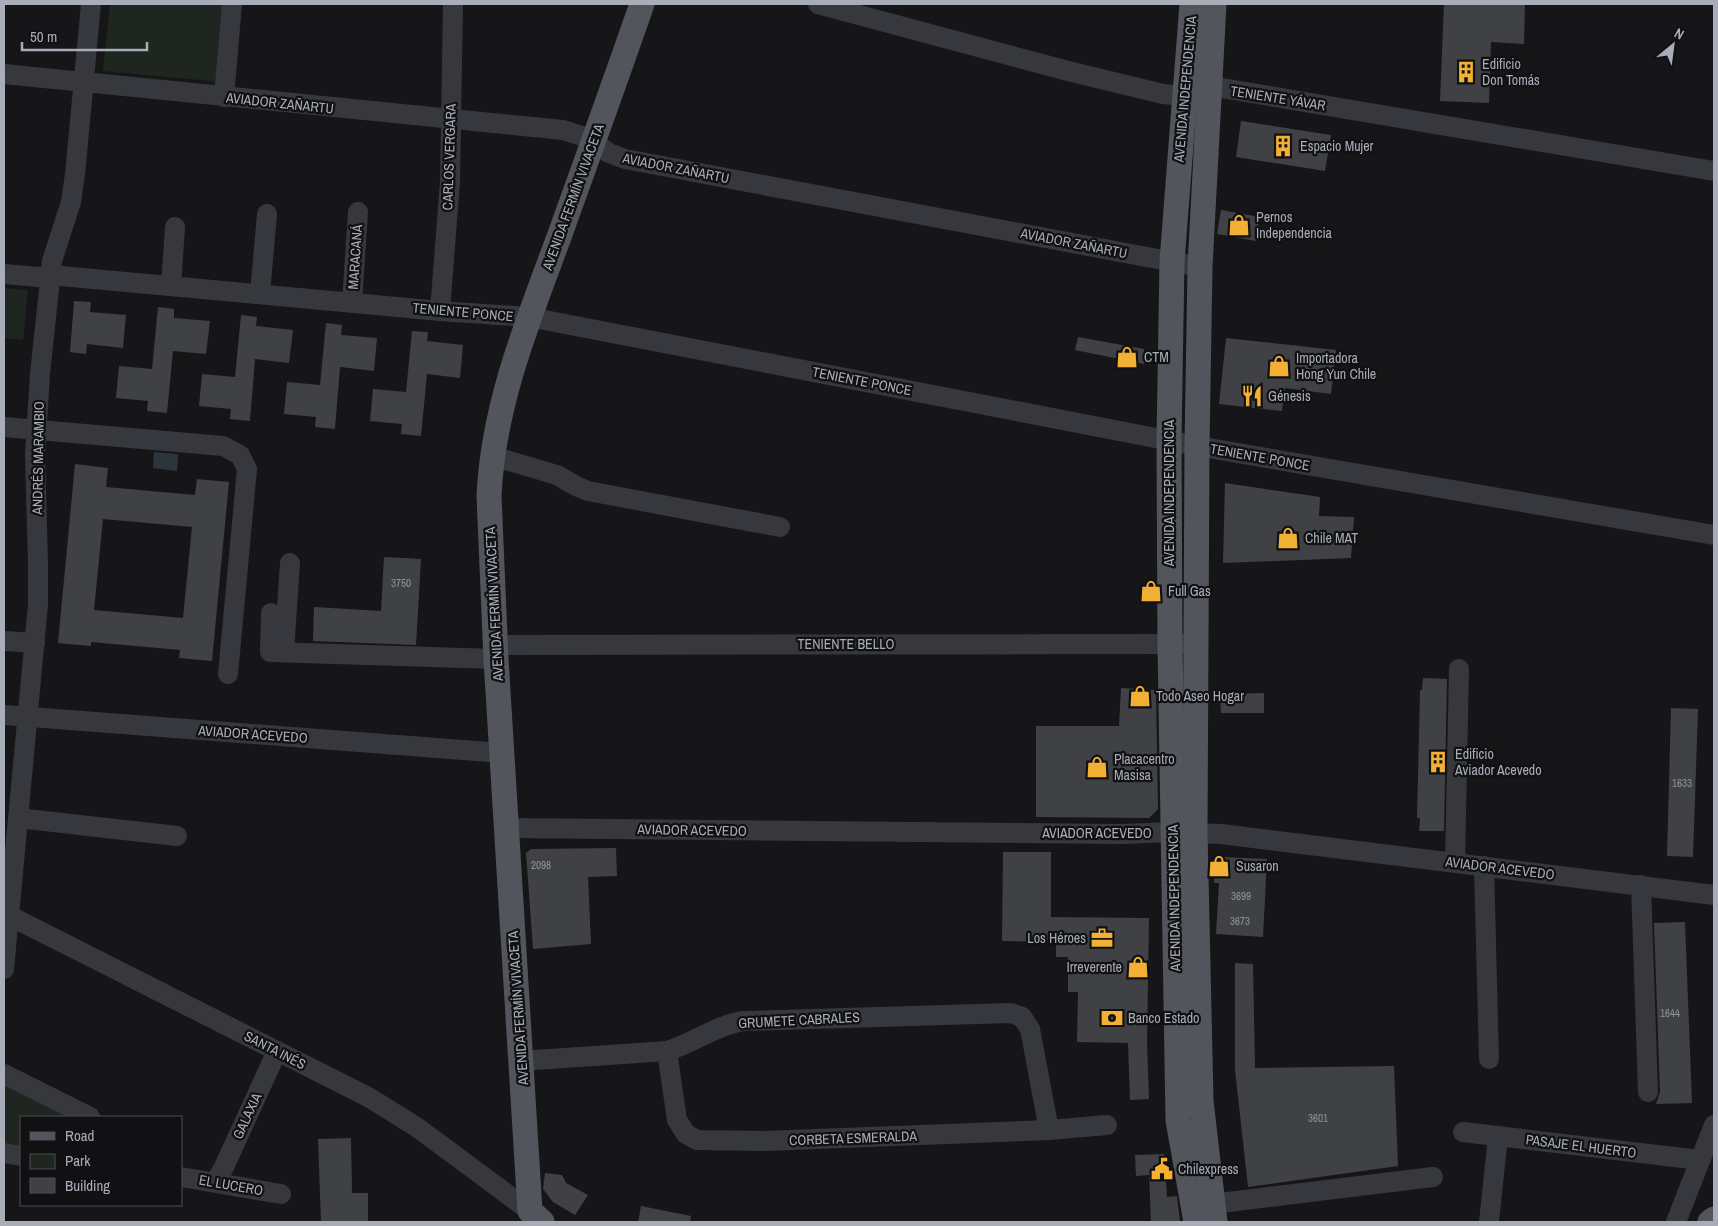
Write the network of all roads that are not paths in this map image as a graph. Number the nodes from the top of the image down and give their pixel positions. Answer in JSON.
{"nodes":[{"id":1,"x":91,"y":4,"type":"edge"},
{"id":2,"x":232,"y":4,"type":"edge"},
{"id":3,"x":453,"y":4,"type":"edge"},
{"id":4,"x":642,"y":4,"type":"edge"},
{"id":5,"x":818,"y":4,"type":"edge"},
{"id":6,"x":1192,"y":4,"type":"edge"},
{"id":7,"x":1214,"y":4,"type":"edge"},
{"id":8,"x":4,"y":74,"type":"edge"},
{"id":9,"x":83,"y":81,"type":"junction"},
{"id":10,"x":1209,"y":91,"type":"junction"},
{"id":11,"x":1185,"y":96,"type":"junction"},
{"id":12,"x":224,"y":97,"type":"junction"},
{"id":13,"x":451,"y":119,"type":"junction"},
{"id":14,"x":594,"y":142,"type":"junction"},
{"id":15,"x":1714,"y":171,"type":"edge"},
{"id":16,"x":358,"y":212,"type":"dead end"},
{"id":17,"x":267,"y":214,"type":"dead end"},
{"id":18,"x":175,"y":227,"type":"dead end"},
{"id":19,"x":1172,"y":261,"type":"junction"},
{"id":20,"x":1200,"y":267,"type":"junction"},
{"id":21,"x":4,"y":274,"type":"edge"},
{"id":22,"x":50,"y":275,"type":"junction"},
{"id":23,"x":171,"y":286,"type":"junction"},
{"id":24,"x":260,"y":294,"type":"junction"},
{"id":25,"x":352,"y":302,"type":"junction"},
{"id":26,"x":440,"y":311,"type":"junction"},
{"id":27,"x":530,"y":317,"type":"junction"},
{"id":28,"x":4,"y":427,"type":"edge"},
{"id":29,"x":36,"y":430,"type":"junction"},
{"id":30,"x":1169,"y":440,"type":"junction"},
{"id":31,"x":1197,"y":446,"type":"junction"},
{"id":32,"x":492,"y":456,"type":"junction"},
{"id":33,"x":780,"y":527,"type":"dead end"},
{"id":34,"x":1714,"y":535,"type":"edge"},
{"id":35,"x":290,"y":563,"type":"dead end"},
{"id":36,"x":271,"y":614,"type":"dead end"},
{"id":37,"x":4,"y":641,"type":"edge"},
{"id":38,"x":35,"y":643,"type":"junction"},
{"id":39,"x":1170,"y":644,"type":"junction"},
{"id":40,"x":1196,"y":644,"type":"junction"},
{"id":41,"x":284,"y":652,"type":"junction"},
{"id":42,"x":496,"y":652,"type":"junction"},
{"id":43,"x":1460,"y":669,"type":"dead end"},
{"id":44,"x":228,"y":674,"type":"dead end"},
{"id":45,"x":4,"y":715,"type":"edge"},
{"id":46,"x":28,"y":717,"type":"junction"},
{"id":47,"x":502,"y":753,"type":"junction"},
{"id":48,"x":18,"y":818,"type":"junction"},
{"id":49,"x":506,"y":828,"type":"junction"},
{"id":50,"x":1184,"y":832,"type":"junction"},
{"id":51,"x":177,"y":836,"type":"dead end"},
{"id":52,"x":1455,"y":862,"type":"junction"},
{"id":53,"x":1484,"y":866,"type":"junction"},
{"id":54,"x":1641,"y":885,"type":"junction"},
{"id":55,"x":1714,"y":895,"type":"edge"},
{"id":56,"x":6,"y":915,"type":"edge"},
{"id":57,"x":4,"y":969,"type":"edge"},
{"id":58,"x":277,"y":1051,"type":"junction"},
{"id":59,"x":668,"y":1051,"type":"junction"},
{"id":60,"x":1490,"y":1059,"type":"dead end"},
{"id":61,"x":521,"y":1061,"type":"junction"},
{"id":62,"x":4,"y":1074,"type":"edge"},
{"id":63,"x":1648,"y":1092,"type":"dead end"},
{"id":64,"x":88,"y":1116,"type":"edge"},
{"id":65,"x":1107,"y":1125,"type":"dead end"},
{"id":66,"x":1714,"y":1125,"type":"edge"},
{"id":67,"x":1048,"y":1130,"type":"junction"},
{"id":68,"x":1462,"y":1132,"type":"dead end"},
{"id":69,"x":1498,"y":1136,"type":"junction"},
{"id":70,"x":4,"y":1153,"type":"edge"},
{"id":71,"x":20,"y":1156,"type":"edge"},
{"id":72,"x":1700,"y":1160,"type":"junction"},
{"id":73,"x":182,"y":1164,"type":"edge"},
{"id":74,"x":182,"y":1177,"type":"edge"},
{"id":75,"x":1433,"y":1177,"type":"dead end"},
{"id":76,"x":216,"y":1181,"type":"junction"},
{"id":77,"x":281,"y":1194,"type":"dead end"},
{"id":78,"x":1214,"y":1213,"type":"edge"},
{"id":79,"x":536,"y":1217,"type":"edge"},
{"id":80,"x":1714,"y":1219,"type":"edge"},
{"id":81,"x":1196,"y":1222,"type":"edge"},
{"id":82,"x":1489,"y":1222,"type":"edge"},
{"id":83,"x":1676,"y":1222,"type":"edge"},
{"id":84,"x":1710,"y":1222,"type":"edge"}],
"edges":[{"from":1,"to":9,"type":"street","name":"ANDRÉS MARAMBIO"},
{"from":2,"to":12,"type":"street"},
{"from":3,"to":13,"type":"street","name":"CARLOS VERGARA"},
{"from":4,"to":14,"type":"main road","name":"AVENIDA FERMÍN VIVACETA"},
{"from":5,"to":11,"type":"street","name":"TENIENTE YÁVAR"},
{"from":6,"to":11,"type":"main road","name":"AVENIDA INDEPENDENCIA"},
{"from":7,"to":10,"type":"main road","name":"AVENIDA INDEPENDENCIA"},
{"from":8,"to":9,"type":"street","name":"AVIADOR ZAÑARTU"},
{"from":9,"to":12,"type":"street","name":"AVIADOR ZAÑARTU"},
{"from":9,"to":22,"type":"street","name":"ANDRÉS MARAMBIO"},
{"from":10,"to":11,"type":"street","name":"TENIENTE YÁVAR"},
{"from":10,"to":15,"type":"street","name":"TENIENTE YÁVAR"},
{"from":10,"to":20,"type":"main road","name":"AVENIDA INDEPENDENCIA"},
{"from":11,"to":19,"type":"main road","name":"AVENIDA INDEPENDENCIA"},
{"from":12,"to":13,"type":"street","name":"AVIADOR ZAÑARTU"},
{"from":13,"to":14,"type":"street","name":"AVIADOR ZAÑARTU"},
{"from":13,"to":26,"type":"street","name":"CARLOS VERGARA"},
{"from":14,"to":19,"type":"street","name":"AVIADOR ZAÑARTU"},
{"from":14,"to":27,"type":"main road","name":"AVENIDA FERMÍN VIVACETA"},
{"from":16,"to":25,"type":"street","name":"MARACANÁ"},
{"from":17,"to":24,"type":"street"},
{"from":18,"to":23,"type":"street"},
{"from":19,"to":20,"type":"street","name":"AVIADOR ZAÑARTU"},
{"from":19,"to":30,"type":"main road","name":"AVENIDA INDEPENDENCIA"},
{"from":20,"to":31,"type":"main road","name":"AVENIDA INDEPENDENCIA"},
{"from":21,"to":22,"type":"street","name":"TENIENTE PONCE"},
{"from":22,"to":23,"type":"street","name":"TENIENTE PONCE"},
{"from":22,"to":29,"type":"street","name":"ANDRÉS MARAMBIO"},
{"from":23,"to":24,"type":"street","name":"TENIENTE PONCE"},
{"from":24,"to":25,"type":"street","name":"TENIENTE PONCE"},
{"from":25,"to":26,"type":"street","name":"TENIENTE PONCE"},
{"from":26,"to":27,"type":"street","name":"TENIENTE PONCE"},
{"from":27,"to":30,"type":"street","name":"TENIENTE PONCE"},
{"from":27,"to":32,"type":"main road","name":"AVENIDA FERMÍN VIVACETA"},
{"from":28,"to":29,"type":"street"},
{"from":29,"to":38,"type":"street","name":"ANDRÉS MARAMBIO"},
{"from":29,"to":44,"type":"street"},
{"from":30,"to":31,"type":"street","name":"TENIENTE PONCE"},
{"from":30,"to":39,"type":"main road","name":"AVENIDA INDEPENDENCIA"},
{"from":31,"to":34,"type":"street","name":"TENIENTE PONCE"},
{"from":31,"to":40,"type":"main road","name":"AVENIDA INDEPENDENCIA"},
{"from":32,"to":33,"type":"street"},
{"from":32,"to":42,"type":"main road","name":"AVENIDA FERMÍN VIVACETA"},
{"from":35,"to":41,"type":"street"},
{"from":36,"to":41,"type":"street"},
{"from":37,"to":38,"type":"street"},
{"from":38,"to":46,"type":"street","name":"ANDRÉS MARAMBIO"},
{"from":39,"to":40,"type":"street","name":"TENIENTE BELLO"},
{"from":39,"to":42,"type":"street","name":"TENIENTE BELLO"},
{"from":39,"to":50,"type":"main road","name":"AVENIDA INDEPENDENCIA"},
{"from":40,"to":50,"type":"main road","name":"AVENIDA INDEPENDENCIA"},
{"from":41,"to":42,"type":"street","name":"TENIENTE BELLO"},
{"from":42,"to":47,"type":"main road","name":"AVENIDA FERMÍN VIVACETA"},
{"from":43,"to":52,"type":"street"},
{"from":45,"to":46,"type":"street","name":"AVIADOR ACEVEDO"},
{"from":46,"to":47,"type":"street","name":"AVIADOR ACEVEDO"},
{"from":46,"to":48,"type":"street","name":"ANDRÉS MARAMBIO"},
{"from":47,"to":49,"type":"main road","name":"AVENIDA FERMÍN VIVACETA"},
{"from":48,"to":51,"type":"street"},
{"from":48,"to":56,"type":"street","name":"ANDRÉS MARAMBIO"},
{"from":49,"to":50,"type":"street","name":"AVIADOR ACEVEDO"},
{"from":49,"to":61,"type":"main road","name":"AVENIDA FERMÍN VIVACETA"},
{"from":50,"to":52,"type":"street","name":"AVIADOR ACEVEDO"},
{"from":50,"to":78,"type":"main road","name":"AVENIDA INDEPENDENCIA"},
{"from":50,"to":81,"type":"main road","name":"AVENIDA INDEPENDENCIA"},
{"from":52,"to":53,"type":"street","name":"AVIADOR ACEVEDO"},
{"from":53,"to":54,"type":"street","name":"AVIADOR ACEVEDO"},
{"from":53,"to":60,"type":"street"},
{"from":54,"to":55,"type":"street","name":"AVIADOR ACEVEDO"},
{"from":54,"to":63,"type":"street"},
{"from":56,"to":57,"type":"street","name":"ANDRÉS MARAMBIO"},
{"from":56,"to":58,"type":"street","name":"SANTA INÉS"},
{"from":58,"to":76,"type":"street","name":"GALAXIA"},
{"from":58,"to":79,"type":"street","name":"SANTA INÉS"},
{"from":59,"to":61,"type":"street","name":"GRUMETE CABRALES"},
{"from":59,"to":67,"type":"street","name":"CORBETA ESMERALDA"},
{"from":59,"to":67,"type":"street","name":"GRUMETE CABRALES"},
{"from":61,"to":79,"type":"main road","name":"AVENIDA FERMÍN VIVACETA"},
{"from":62,"to":64,"type":"street"},
{"from":65,"to":67,"type":"street","name":"CORBETA ESMERALDA"},
{"from":66,"to":72,"type":"street"},
{"from":68,"to":69,"type":"street","name":"PASAJE EL HUERTO"},
{"from":69,"to":72,"type":"street","name":"PASAJE EL HUERTO"},
{"from":69,"to":82,"type":"street"},
{"from":70,"to":71,"type":"street"},
{"from":72,"to":83,"type":"street"},
{"from":73,"to":76,"type":"street"},
{"from":74,"to":76,"type":"street","name":"EL LUCERO"},
{"from":75,"to":78,"type":"street"},
{"from":76,"to":77,"type":"street","name":"EL LUCERO"},
{"from":80,"to":84,"type":"main road"}]}
